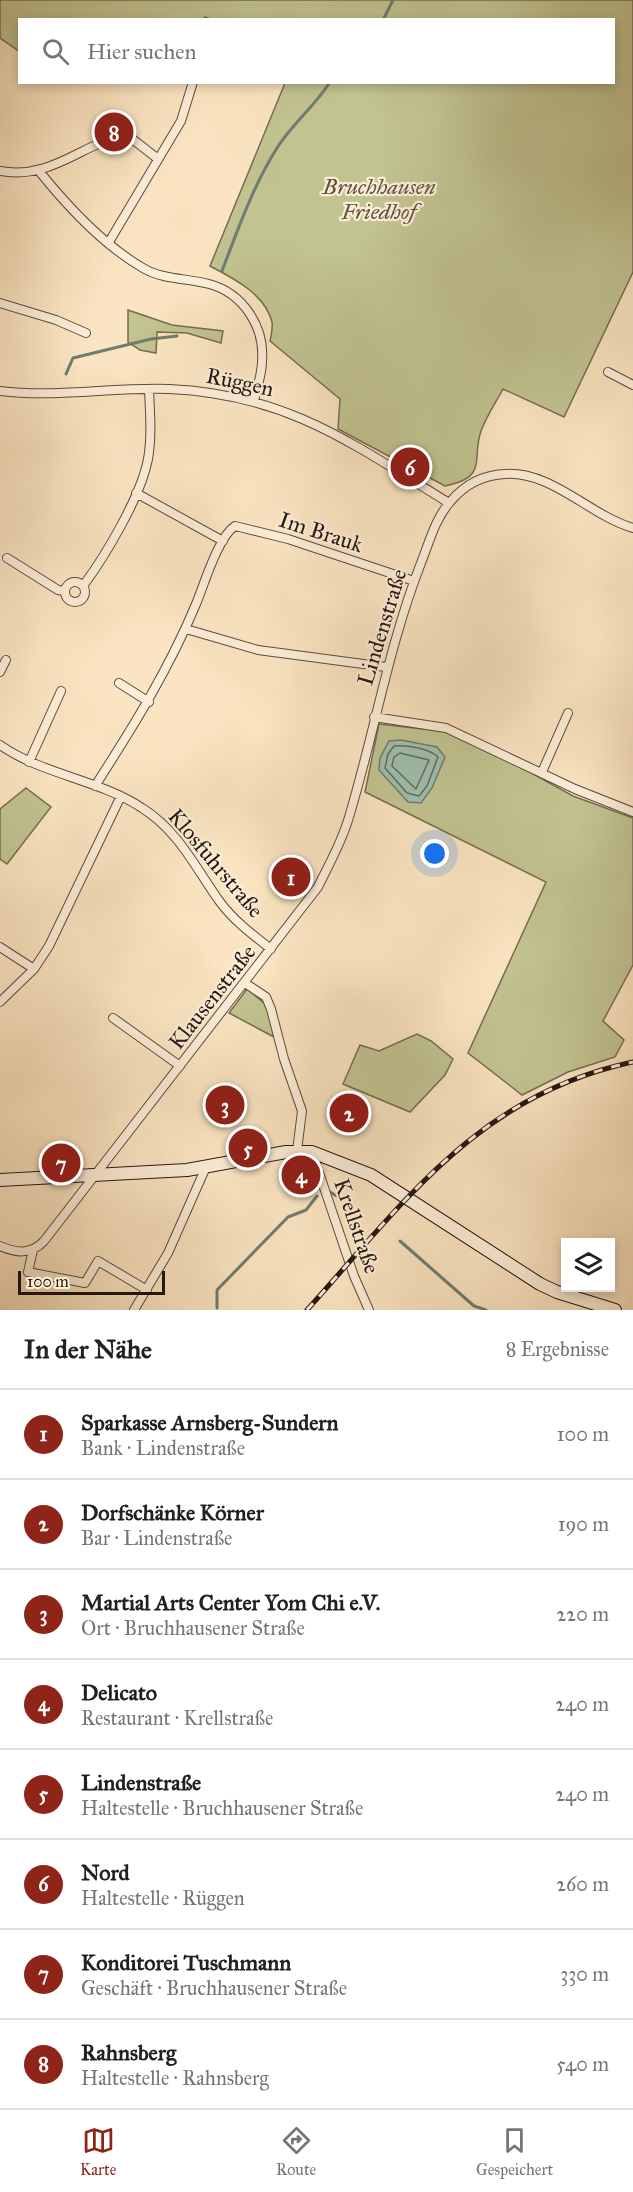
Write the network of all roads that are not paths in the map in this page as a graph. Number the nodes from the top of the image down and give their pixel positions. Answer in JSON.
{"nodes":[{"id":1,"x":192,"y":84,"type":"edge"},
{"id":2,"x":158,"y":159,"type":"junction"},
{"id":3,"x":0,"y":171,"type":"edge"},
{"id":4,"x":39,"y":171,"type":"junction"},
{"id":5,"x":110,"y":242,"type":"junction"},
{"id":6,"x":0,"y":303,"type":"edge"},
{"id":7,"x":86,"y":333,"type":"dead end"},
{"id":8,"x":608,"y":372,"type":"dead end"},
{"id":9,"x":633,"y":385,"type":"edge"},
{"id":10,"x":0,"y":390,"type":"edge"},
{"id":11,"x":149,"y":390,"type":"junction"},
{"id":12,"x":254,"y":401,"type":"junction"},
{"id":13,"x":136,"y":493,"type":"junction"},
{"id":14,"x":449,"y":503,"type":"junction"},
{"id":15,"x":633,"y":528,"type":"edge"},
{"id":16,"x":223,"y":541,"type":"junction"},
{"id":17,"x":7,"y":558,"type":"dead end"},
{"id":18,"x":414,"y":581,"type":"junction"},
{"id":19,"x":83,"y":586,"type":"junction"},
{"id":20,"x":64,"y":591,"type":"junction"},
{"id":21,"x":186,"y":629,"type":"junction"},
{"id":22,"x":6,"y":660,"type":"dead end"},
{"id":23,"x":386,"y":667,"type":"junction"},
{"id":24,"x":0,"y":672,"type":"edge"},
{"id":25,"x":119,"y":683,"type":"dead end"},
{"id":26,"x":60,"y":691,"type":"dead end"},
{"id":27,"x":149,"y":702,"type":"junction"},
{"id":28,"x":568,"y":712,"type":"dead end"},
{"id":29,"x":374,"y":717,"type":"junction"},
{"id":30,"x":0,"y":745,"type":"edge"},
{"id":31,"x":29,"y":762,"type":"junction"},
{"id":32,"x":542,"y":772,"type":"junction"},
{"id":33,"x":95,"y":786,"type":"junction"},
{"id":34,"x":121,"y":796,"type":"junction"},
{"id":35,"x":633,"y":812,"type":"edge"},
{"id":36,"x":0,"y":947,"type":"edge"},
{"id":37,"x":271,"y":949,"type":"junction"},
{"id":38,"x":34,"y":969,"type":"junction"},
{"id":39,"x":245,"y":983,"type":"junction"},
{"id":40,"x":0,"y":1002,"type":"edge"},
{"id":41,"x":113,"y":1017,"type":"dead end"},
{"id":42,"x":180,"y":1066,"type":"junction"},
{"id":43,"x":297,"y":1151,"type":"junction"},
{"id":44,"x":312,"y":1152,"type":"junction"},
{"id":45,"x":206,"y":1167,"type":"junction"},
{"id":46,"x":93,"y":1176,"type":"junction"},
{"id":47,"x":0,"y":1180,"type":"edge"},
{"id":48,"x":0,"y":1246,"type":"edge"},
{"id":49,"x":33,"y":1250,"type":"junction"},
{"id":50,"x":147,"y":1290,"type":"junction"},
{"id":51,"x":594,"y":1308,"type":"edge"},
{"id":52,"x":135,"y":1310,"type":"edge"},
{"id":53,"x":369,"y":1310,"type":"edge"},
{"id":54,"x":615,"y":1310,"type":"edge"}],
"edges":[{"from":1,"to":2,"type":"street"},
{"from":2,"to":4,"type":"street"},
{"from":2,"to":5,"type":"street"},
{"from":3,"to":4,"type":"street"},
{"from":4,"to":5,"type":"street"},
{"from":5,"to":12,"type":"street"},
{"from":6,"to":7,"type":"street"},
{"from":8,"to":9,"type":"street"},
{"from":10,"to":11,"type":"street","name":"Rüggen"},
{"from":11,"to":12,"type":"street","name":"Rüggen"},
{"from":11,"to":13,"type":"street"},
{"from":12,"to":14,"type":"street","name":"Rüggen"},
{"from":13,"to":16,"type":"street"},
{"from":13,"to":19,"type":"street"},
{"from":14,"to":15,"type":"street","name":"Lindenstraße"},
{"from":14,"to":18,"type":"street","name":"Lindenstraße"},
{"from":16,"to":18,"type":"street","name":"Im Brauk"},
{"from":16,"to":21,"type":"street"},
{"from":17,"to":20,"type":"street"},
{"from":18,"to":23,"type":"street","name":"Lindenstraße"},
{"from":19,"to":20,"type":"street"},
{"from":19,"to":20,"type":"street"},
{"from":21,"to":23,"type":"street"},
{"from":21,"to":27,"type":"street"},
{"from":22,"to":24,"type":"street"},
{"from":23,"to":29,"type":"street","name":"Lindenstraße"},
{"from":25,"to":27,"type":"street"},
{"from":26,"to":31,"type":"street"},
{"from":27,"to":33,"type":"street"},
{"from":28,"to":32,"type":"street"},
{"from":29,"to":32,"type":"street"},
{"from":29,"to":37,"type":"street","name":"Lindenstraße"},
{"from":30,"to":31,"type":"street","name":"Klosfuhrstraße"},
{"from":31,"to":33,"type":"street","name":"Klosfuhrstraße"},
{"from":32,"to":35,"type":"street"},
{"from":33,"to":34,"type":"street","name":"Klosfuhrstraße"},
{"from":34,"to":37,"type":"street","name":"Klosfuhrstraße"},
{"from":34,"to":38,"type":"street"},
{"from":36,"to":38,"type":"street"},
{"from":37,"to":39,"type":"street","name":"Klausenstraße"},
{"from":38,"to":40,"type":"street"},
{"from":39,"to":42,"type":"street","name":"Klausenstraße"},
{"from":39,"to":43,"type":"street"},
{"from":41,"to":42,"type":"street","name":"Klausenstraße"},
{"from":42,"to":46,"type":"street","name":"Klausenstraße"},
{"from":43,"to":44,"type":"street"},
{"from":43,"to":45,"type":"street"},
{"from":44,"to":51,"type":"street"},
{"from":44,"to":53,"type":"street","name":"Krellstraße"},
{"from":45,"to":46,"type":"street"},
{"from":45,"to":50,"type":"street"},
{"from":46,"to":47,"type":"street"},
{"from":46,"to":49,"type":"street","name":"Klausenstraße"},
{"from":48,"to":49,"type":"street"},
{"from":49,"to":50,"type":"street"},
{"from":50,"to":52,"type":"street"},
{"from":51,"to":54,"type":"street"}]}
